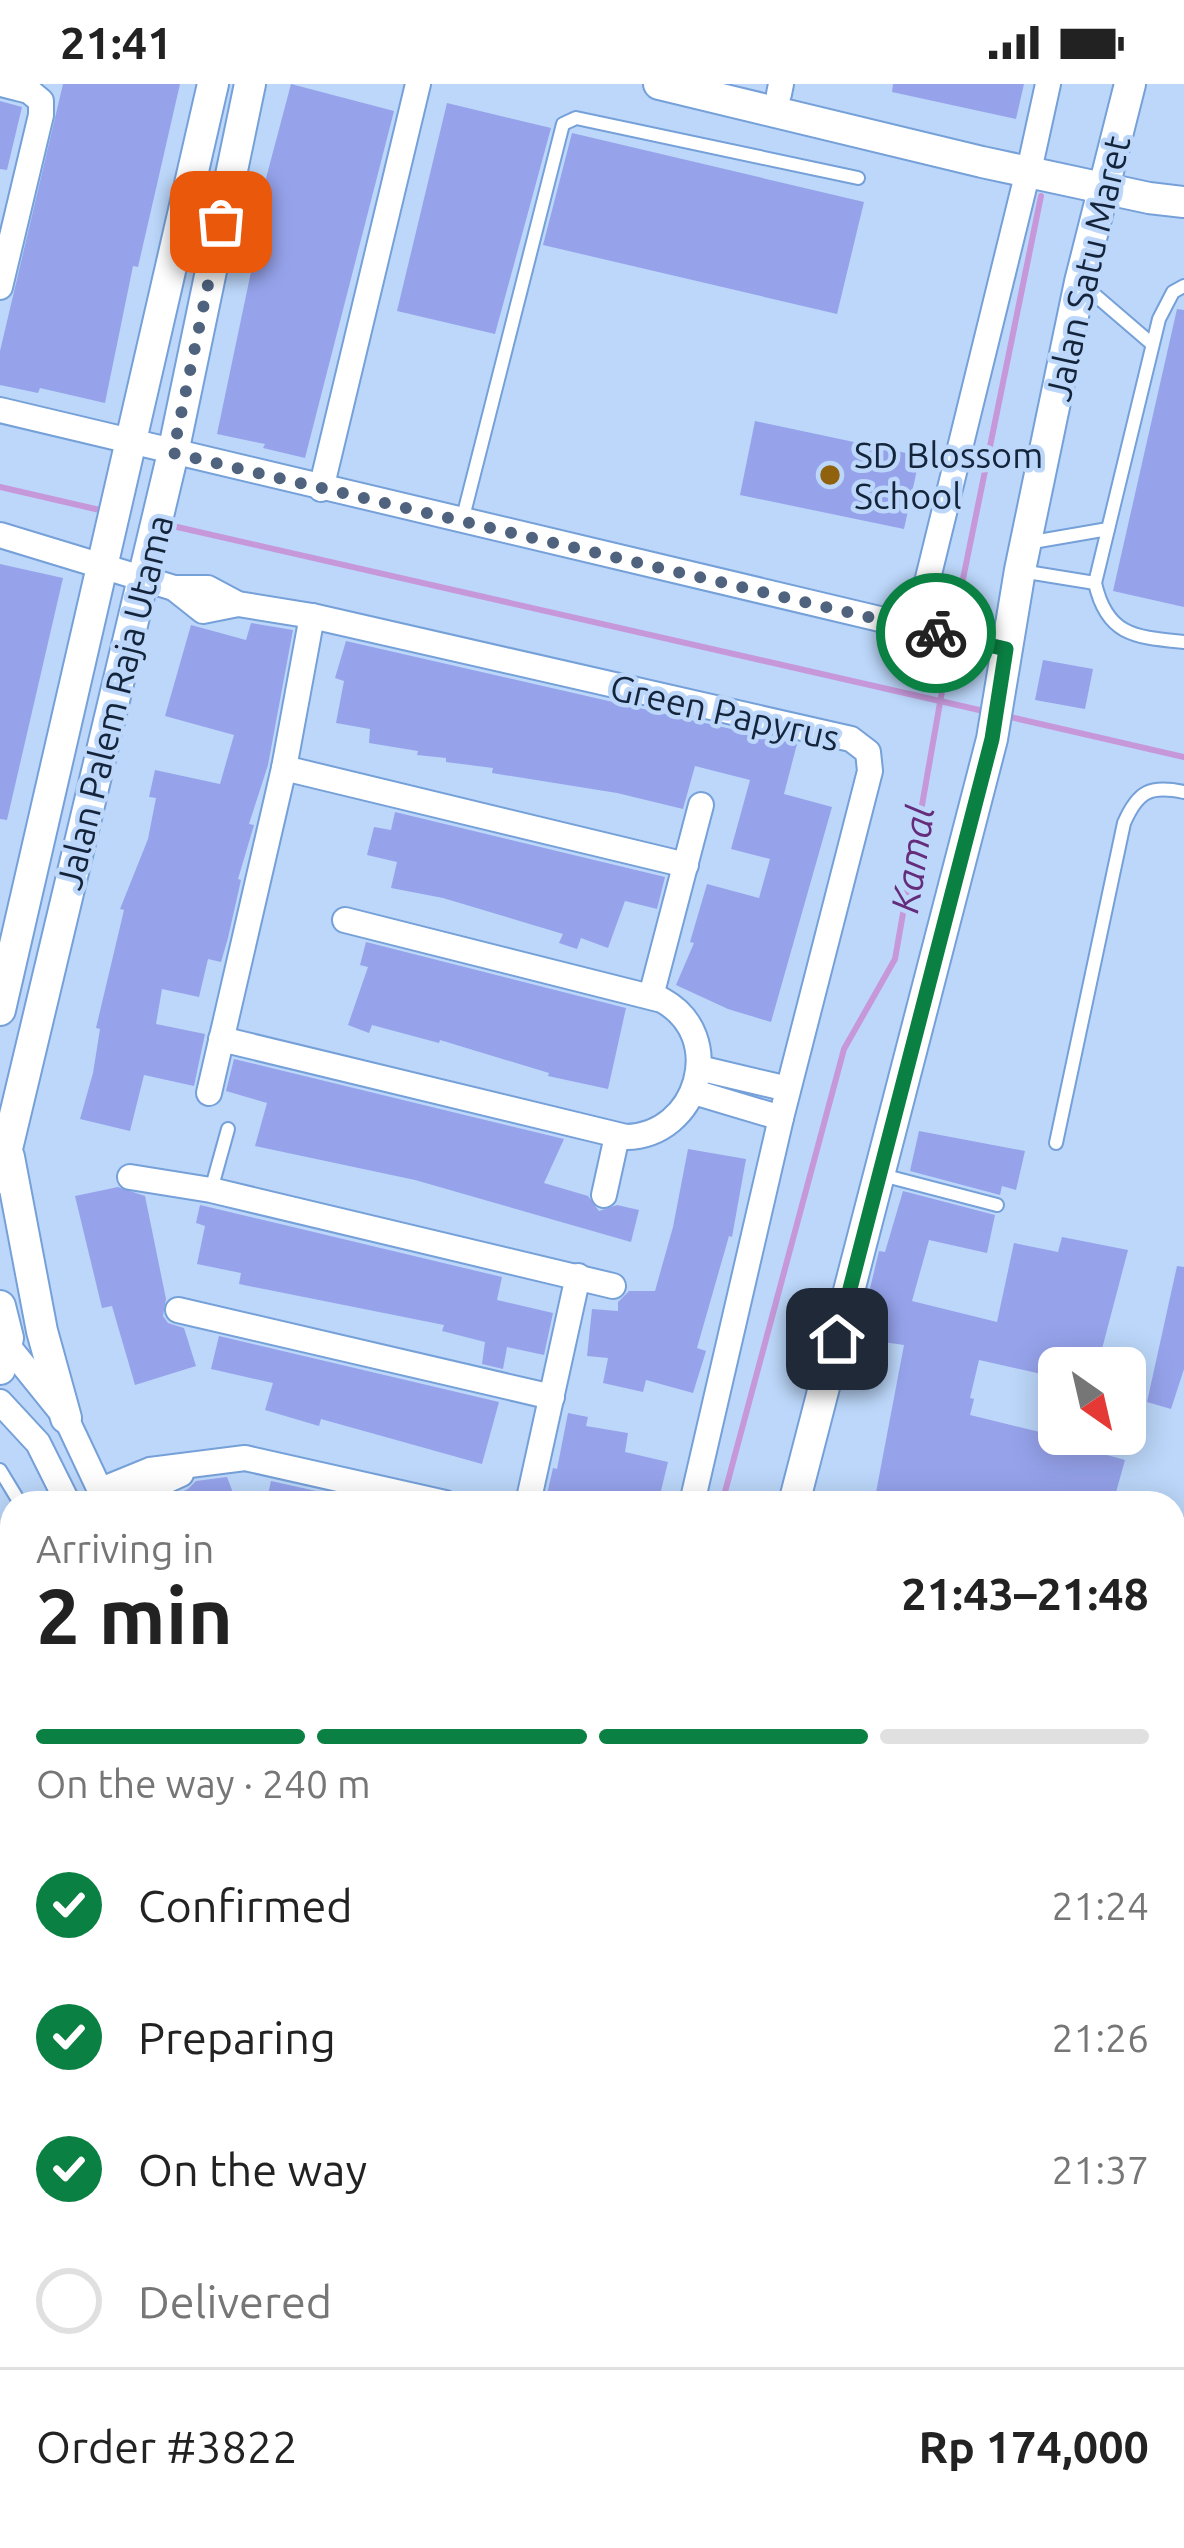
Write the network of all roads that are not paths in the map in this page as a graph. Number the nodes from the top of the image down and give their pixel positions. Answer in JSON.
{"nodes":[{"id":1,"x":2,"y":84,"type":"edge"},
{"id":2,"x":213,"y":84,"type":"edge"},
{"id":3,"x":250,"y":84,"type":"edge"},
{"id":4,"x":418,"y":84,"type":"edge"},
{"id":5,"x":659,"y":84,"type":"edge"},
{"id":6,"x":737,"y":84,"type":"edge"},
{"id":7,"x":1048,"y":84,"type":"edge"},
{"id":8,"x":1130,"y":84,"type":"edge"},
{"id":9,"x":780,"y":89,"type":"edge"},
{"id":10,"x":1030,"y":164,"type":"junction"},
{"id":11,"x":1113,"y":176,"type":"junction"},
{"id":12,"x":858,"y":178,"type":"dead end"},
{"id":13,"x":1184,"y":192,"type":"edge"},
{"id":14,"x":1184,"y":202,"type":"edge"},
{"id":15,"x":1184,"y":219,"type":"edge"},
{"id":16,"x":1090,"y":240,"type":"junction"},
{"id":17,"x":1080,"y":282,"type":"junction"},
{"id":18,"x":0,"y":286,"type":"edge"},
{"id":19,"x":1184,"y":286,"type":"edge"},
{"id":20,"x":1152,"y":344,"type":"junction"},
{"id":21,"x":0,"y":410,"type":"edge"},
{"id":22,"x":132,"y":442,"type":"junction"},
{"id":23,"x":173,"y":453,"type":"junction"},
{"id":24,"x":321,"y":488,"type":"junction"},
{"id":25,"x":462,"y":521,"type":"junction"},
{"id":26,"x":1108,"y":529,"type":"junction"},
{"id":27,"x":0,"y":536,"type":"edge"},
{"id":28,"x":0,"y":549,"type":"edge"},
{"id":29,"x":36,"y":549,"type":"junction"},
{"id":30,"x":1023,"y":556,"type":"junction"},
{"id":31,"x":100,"y":567,"type":"junction"},
{"id":32,"x":1095,"y":583,"type":"junction"},
{"id":33,"x":159,"y":584,"type":"junction"},
{"id":34,"x":312,"y":616,"type":"junction"},
{"id":35,"x":916,"y":626,"type":"junction"},
{"id":36,"x":1184,"y":642,"type":"edge"},
{"id":37,"x":998,"y":647,"type":"junction"},
{"id":38,"x":284,"y":768,"type":"junction"},
{"id":39,"x":1184,"y":792,"type":"edge"},
{"id":40,"x":701,"y":805,"type":"dead end"},
{"id":41,"x":686,"y":865,"type":"junction"},
{"id":42,"x":345,"y":920,"type":"dead end"},
{"id":43,"x":650,"y":996,"type":"junction"},
{"id":44,"x":0,"y":1010,"type":"edge"},
{"id":45,"x":221,"y":1040,"type":"junction"},
{"id":46,"x":696,"y":1080,"type":"junction"},
{"id":47,"x":788,"y":1089,"type":"junction"},
{"id":48,"x":209,"y":1094,"type":"dead end"},
{"id":49,"x":781,"y":1118,"type":"junction"},
{"id":50,"x":228,"y":1129,"type":"dead end"},
{"id":51,"x":617,"y":1136,"type":"junction"},
{"id":52,"x":1056,"y":1143,"type":"dead end"},
{"id":53,"x":7,"y":1145,"type":"junction"},
{"id":54,"x":880,"y":1174,"type":"junction"},
{"id":55,"x":130,"y":1177,"type":"dead end"},
{"id":56,"x":0,"y":1178,"type":"edge"},
{"id":57,"x":211,"y":1190,"type":"junction"},
{"id":58,"x":604,"y":1195,"type":"dead end"},
{"id":59,"x":997,"y":1205,"type":"dead end"},
{"id":60,"x":578,"y":1276,"type":"junction"},
{"id":61,"x":613,"y":1286,"type":"dead end"},
{"id":62,"x":0,"y":1306,"type":"edge"},
{"id":63,"x":178,"y":1310,"type":"dead end"},
{"id":64,"x":4,"y":1358,"type":"edge"},
{"id":65,"x":552,"y":1397,"type":"junction"},
{"id":66,"x":0,"y":1402,"type":"edge"},
{"id":67,"x":66,"y":1418,"type":"junction"},
{"id":68,"x":62,"y":1491,"type":"edge"},
{"id":69,"x":104,"y":1491,"type":"edge"},
{"id":70,"x":119,"y":1491,"type":"edge"},
{"id":71,"x":392,"y":1491,"type":"edge"},
{"id":72,"x":531,"y":1491,"type":"edge"},
{"id":73,"x":695,"y":1491,"type":"edge"},
{"id":74,"x":797,"y":1491,"type":"edge"}],
"edges":[{"from":1,"to":18,"type":"street"},
{"from":2,"to":22,"type":"street","name":"Jalan Palem Raja Utama"},
{"from":3,"to":23,"type":"street","name":"Jalan Palem Raja Utama"},
{"from":4,"to":24,"type":"street"},
{"from":5,"to":10,"type":"street"},
{"from":6,"to":9,"type":"street"},
{"from":7,"to":10,"type":"street"},
{"from":8,"to":11,"type":"street","name":"Jalan Satu Maret"},
{"from":9,"to":10,"type":"street"},
{"from":10,"to":11,"type":"street"},
{"from":10,"to":35,"type":"street"},
{"from":11,"to":13,"type":"street"},
{"from":11,"to":14,"type":"street"},
{"from":11,"to":16,"type":"street","name":"Jalan Satu Maret"},
{"from":12,"to":25,"type":"lane"},
{"from":15,"to":16,"type":"street"},
{"from":16,"to":17,"type":"street","name":"Jalan Satu Maret"},
{"from":17,"to":20,"type":"lane"},
{"from":17,"to":30,"type":"street","name":"Jalan Satu Maret"},
{"from":19,"to":20,"type":"lane"},
{"from":20,"to":26,"type":"lane"},
{"from":21,"to":22,"type":"street"},
{"from":22,"to":23,"type":"street"},
{"from":22,"to":31,"type":"street","name":"Jalan Palem Raja Utama"},
{"from":23,"to":24,"type":"street"},
{"from":23,"to":33,"type":"street","name":"Jalan Palem Raja Utama"},
{"from":24,"to":25,"type":"street"},
{"from":25,"to":35,"type":"street"},
{"from":26,"to":30,"type":"lane"},
{"from":26,"to":32,"type":"lane"},
{"from":27,"to":29,"type":"street"},
{"from":28,"to":29,"type":"street"},
{"from":29,"to":31,"type":"street","name":"Green Papyrus"},
{"from":30,"to":32,"type":"lane"},
{"from":30,"to":37,"type":"street","name":"Jalan Satu Maret"},
{"from":31,"to":33,"type":"street","name":"Green Papyrus"},
{"from":31,"to":44,"type":"street","name":"Jalan Palem Raja Utama"},
{"from":32,"to":36,"type":"lane"},
{"from":33,"to":34,"type":"street","name":"Green Papyrus"},
{"from":33,"to":53,"type":"street","name":"Jalan Palem Raja Utama"},
{"from":34,"to":38,"type":"street"},
{"from":34,"to":47,"type":"street","name":"Green Papyrus"},
{"from":35,"to":37,"type":"street"},
{"from":37,"to":54,"type":"street","name":"Jalan Satu Maret"},
{"from":38,"to":41,"type":"street"},
{"from":38,"to":45,"type":"street"},
{"from":39,"to":52,"type":"lane"},
{"from":40,"to":41,"type":"street"},
{"from":41,"to":43,"type":"street"},
{"from":42,"to":43,"type":"street"},
{"from":43,"to":46,"type":"street"},
{"from":45,"to":48,"type":"street"},
{"from":45,"to":51,"type":"street"},
{"from":46,"to":47,"type":"street"},
{"from":46,"to":49,"type":"street"},
{"from":46,"to":51,"type":"street"},
{"from":47,"to":49,"type":"street","name":"Green Papyrus"},
{"from":49,"to":73,"type":"street","name":"Green Papyrus"},
{"from":50,"to":57,"type":"lane"},
{"from":51,"to":58,"type":"street"},
{"from":53,"to":56,"type":"street","name":"Jalan Palem Raja Utama"},
{"from":53,"to":67,"type":"street"},
{"from":54,"to":59,"type":"lane"},
{"from":54,"to":74,"type":"street","name":"Jalan Satu Maret"},
{"from":55,"to":57,"type":"street"},
{"from":57,"to":60,"type":"street"},
{"from":60,"to":61,"type":"street"},
{"from":60,"to":65,"type":"street"},
{"from":62,"to":64,"type":"street"},
{"from":63,"to":65,"type":"street"},
{"from":64,"to":67,"type":"street"},
{"from":65,"to":72,"type":"street"},
{"from":66,"to":68,"type":"street"},
{"from":67,"to":69,"type":"street"},
{"from":70,"to":71,"type":"street"}]}
